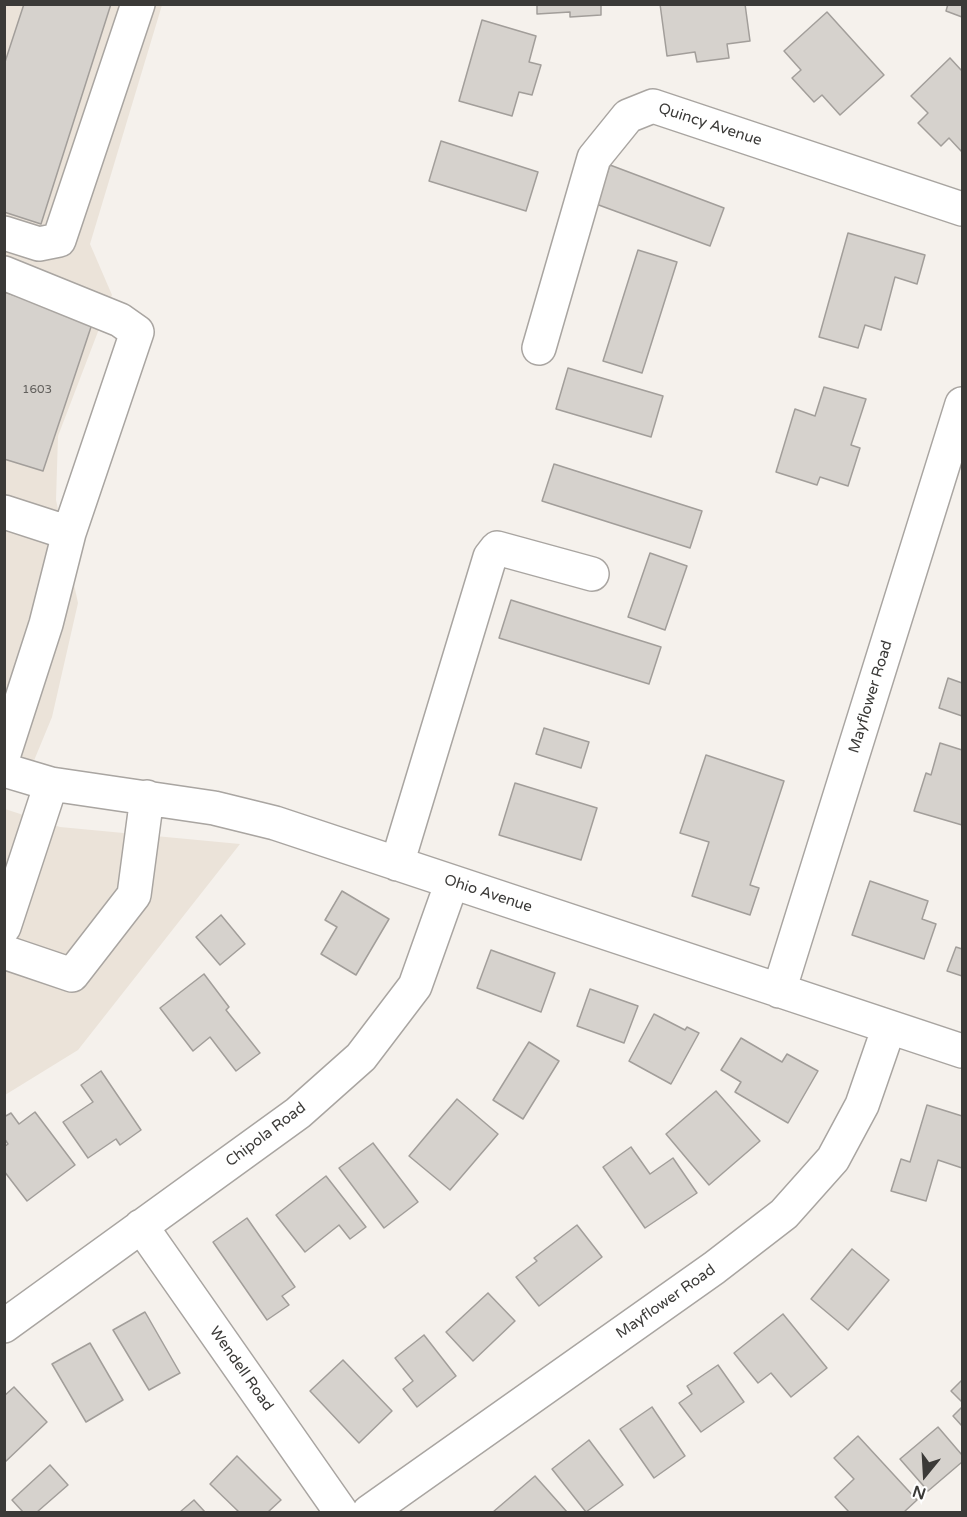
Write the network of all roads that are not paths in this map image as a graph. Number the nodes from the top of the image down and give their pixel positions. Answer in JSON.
{"nodes":[{"id":1,"x":138,"y":4,"type":"edge"},
{"id":2,"x":963,"y":209,"type":"edge"},
{"id":3,"x":4,"y":233,"type":"edge"},
{"id":4,"x":4,"y":273,"type":"edge"},
{"id":5,"x":539,"y":348,"type":"dead end"},
{"id":6,"x":963,"y":404,"type":"edge"},
{"id":7,"x":4,"y":512,"type":"edge"},
{"id":8,"x":69,"y":533,"type":"junction"},
{"id":9,"x":592,"y":574,"type":"dead end"},
{"id":10,"x":4,"y":754,"type":"edge"},
{"id":11,"x":4,"y":770,"type":"edge"},
{"id":12,"x":51,"y":784,"type":"junction"},
{"id":13,"x":147,"y":797,"type":"junction"},
{"id":14,"x":398,"y":864,"type":"junction"},
{"id":15,"x":452,"y":882,"type":"junction"},
{"id":16,"x":4,"y":927,"type":"edge"},
{"id":17,"x":4,"y":952,"type":"edge"},
{"id":18,"x":779,"y":991,"type":"junction"},
{"id":19,"x":889,"y":1027,"type":"junction"},
{"id":20,"x":963,"y":1051,"type":"edge"},
{"id":21,"x":141,"y":1226,"type":"junction"},
{"id":22,"x":4,"y":1326,"type":"edge"},
{"id":23,"x":341,"y":1512,"type":"edge"},
{"id":24,"x":369,"y":1512,"type":"edge"}],
"edges":[{"from":1,"to":3,"type":"street"},
{"from":2,"to":5,"type":"street","name":"Quincy Avenue"},
{"from":4,"to":8,"type":"street"},
{"from":6,"to":18,"type":"street","name":"Mayflower Road"},
{"from":7,"to":8,"type":"street"},
{"from":8,"to":10,"type":"street"},
{"from":9,"to":14,"type":"street"},
{"from":11,"to":12,"type":"street","name":"Ohio Avenue"},
{"from":12,"to":13,"type":"street","name":"Ohio Avenue"},
{"from":12,"to":16,"type":"street"},
{"from":13,"to":14,"type":"street","name":"Ohio Avenue"},
{"from":13,"to":17,"type":"street"},
{"from":14,"to":15,"type":"street","name":"Ohio Avenue"},
{"from":15,"to":18,"type":"street","name":"Ohio Avenue"},
{"from":15,"to":21,"type":"street","name":"Chipola Road"},
{"from":18,"to":19,"type":"street","name":"Ohio Avenue"},
{"from":19,"to":20,"type":"street","name":"Ohio Avenue"},
{"from":19,"to":24,"type":"street","name":"Mayflower Road"},
{"from":21,"to":22,"type":"street","name":"Chipola Road"},
{"from":21,"to":23,"type":"street","name":"Wendell Road"}]}
